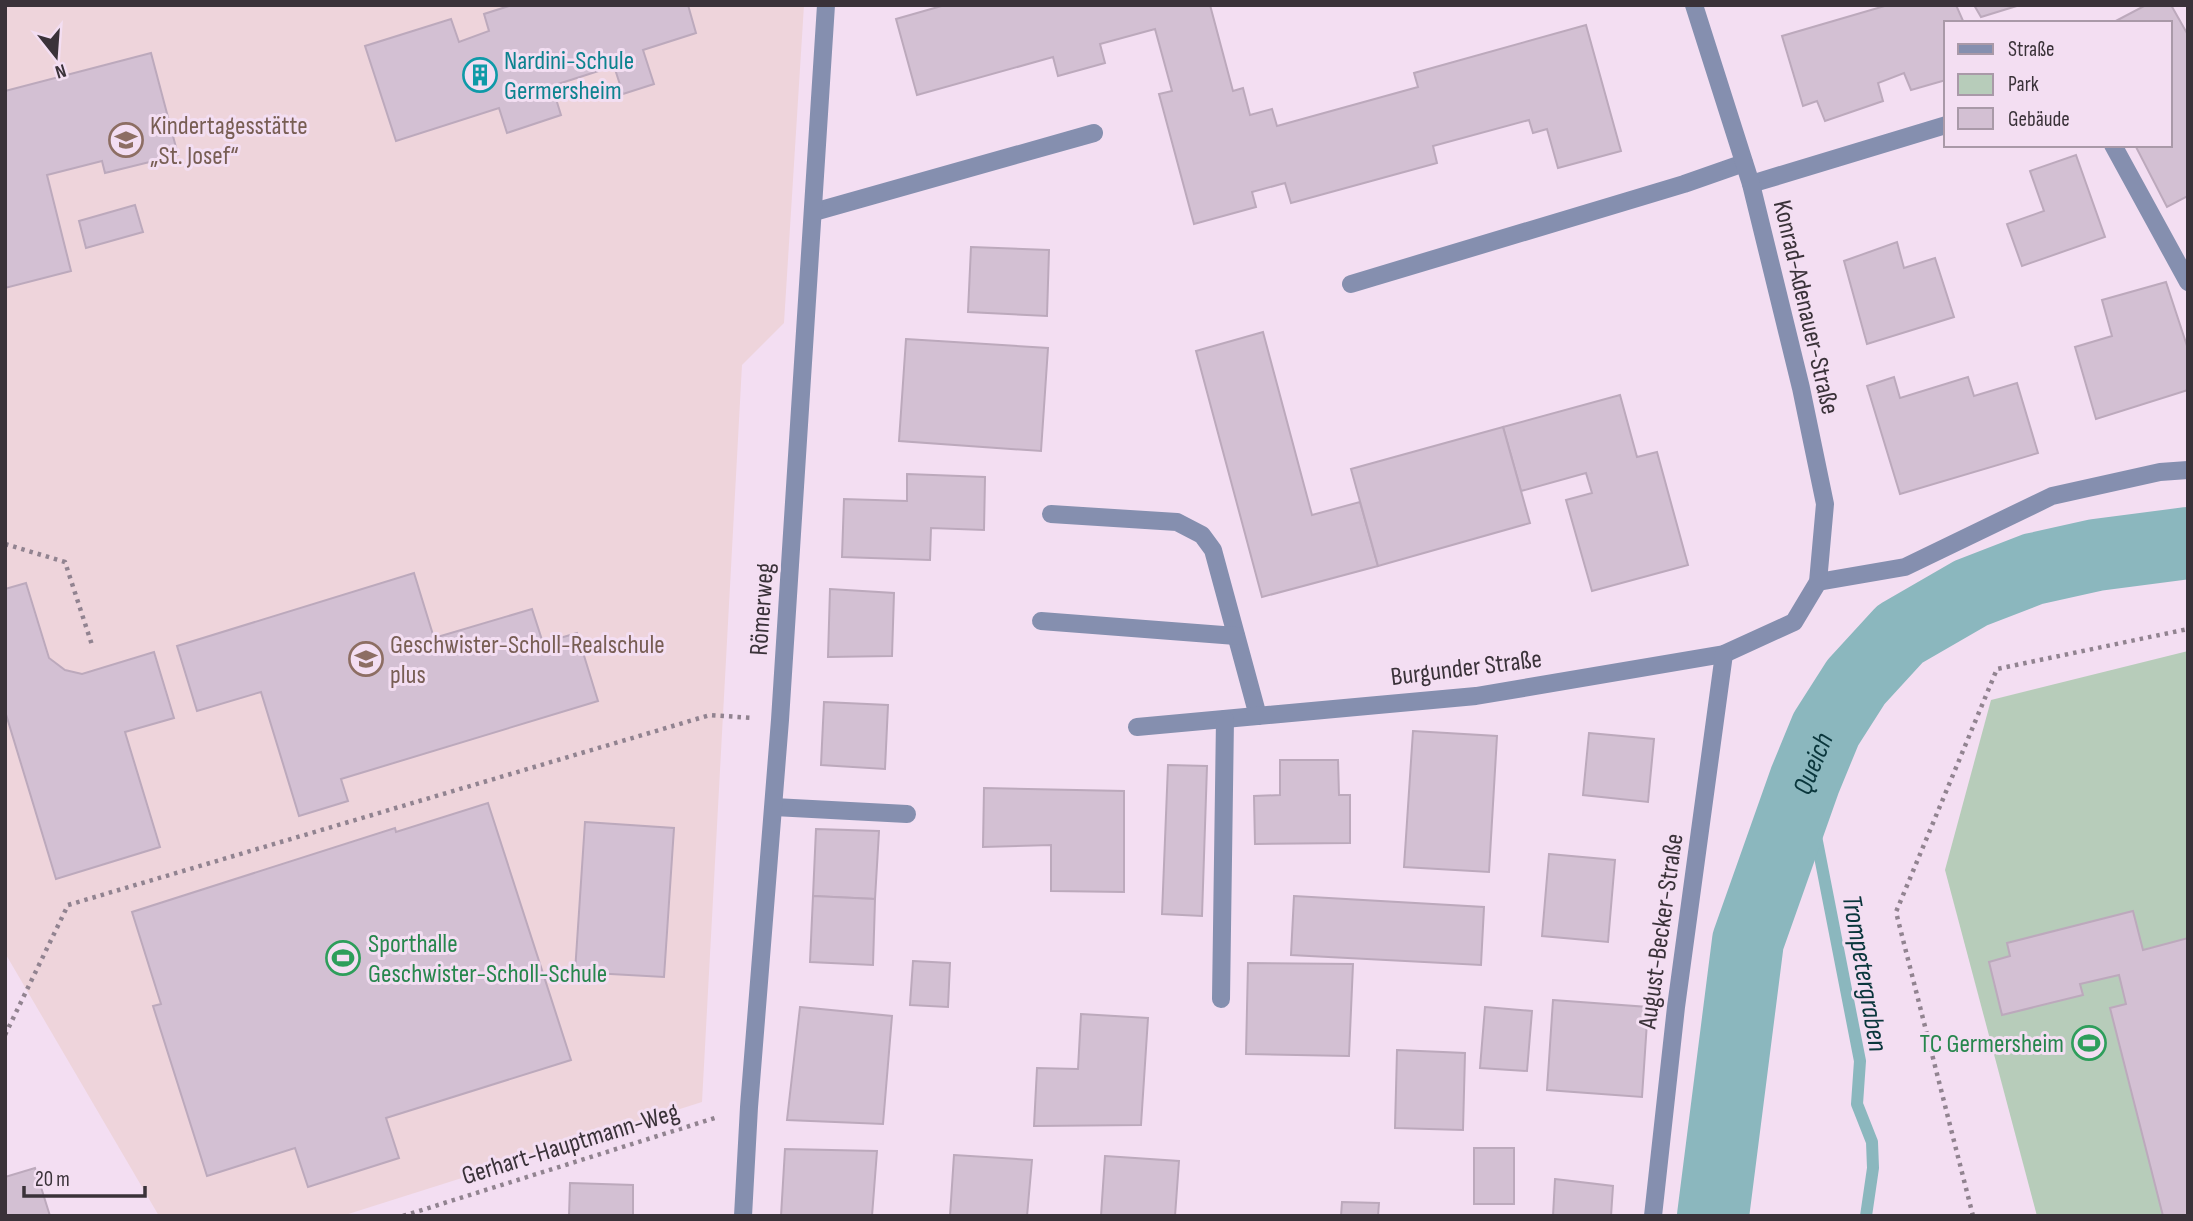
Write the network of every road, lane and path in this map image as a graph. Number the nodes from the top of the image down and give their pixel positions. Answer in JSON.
{"nodes":[{"id":1,"x":826,"y":5,"type":"edge"},
{"id":2,"x":1694,"y":5,"type":"edge"},
{"id":3,"x":1944,"y":126,"type":"edge"},
{"id":4,"x":1094,"y":133,"type":"dead end"},
{"id":5,"x":2114,"y":147,"type":"edge"},
{"id":6,"x":1744,"y":163,"type":"junction"},
{"id":7,"x":1751,"y":184,"type":"junction"},
{"id":8,"x":814,"y":212,"type":"junction"},
{"id":9,"x":2188,"y":282,"type":"edge"},
{"id":10,"x":1351,"y":284,"type":"dead end"},
{"id":11,"x":2188,"y":470,"type":"edge"},
{"id":12,"x":1051,"y":514,"type":"dead end"},
{"id":13,"x":5,"y":544,"type":"edge"},
{"id":14,"x":1818,"y":582,"type":"junction"},
{"id":15,"x":1041,"y":621,"type":"dead end"},
{"id":16,"x":1794,"y":622,"type":"joint"},
{"id":17,"x":2188,"y":629,"type":"edge"},
{"id":18,"x":1236,"y":636,"type":"junction"},
{"id":19,"x":92,"y":645,"type":"dead end"},
{"id":20,"x":1724,"y":654,"type":"junction"},
{"id":21,"x":1258,"y":716,"type":"junction"},
{"id":22,"x":1225,"y":719,"type":"junction"},
{"id":23,"x":780,"y":720,"type":"junction"},
{"id":24,"x":1137,"y":727,"type":"dead end"},
{"id":25,"x":774,"y":807,"type":"junction"},
{"id":26,"x":907,"y":814,"type":"dead end"},
{"id":27,"x":1222,"y":999,"type":"dead end"},
{"id":28,"x":5,"y":1035,"type":"edge"},
{"id":29,"x":749,"y":1107,"type":"junction"},
{"id":30,"x":403,"y":1216,"type":"edge"},
{"id":31,"x":743,"y":1216,"type":"edge"},
{"id":32,"x":1653,"y":1216,"type":"edge"},
{"id":33,"x":1973,"y":1216,"type":"edge"}],
"edges":[{"from":1,"to":8,"type":"street","name":"Römerweg"},
{"from":2,"to":6,"type":"street","name":"Konrad-Adenauer-Straße"},
{"from":3,"to":7,"type":"street"},
{"from":4,"to":8,"type":"street"},
{"from":5,"to":9,"type":"street"},
{"from":6,"to":7,"type":"street","name":"Konrad-Adenauer-Straße"},
{"from":6,"to":10,"type":"street"},
{"from":7,"to":14,"type":"street","name":"Konrad-Adenauer-Straße"},
{"from":8,"to":23,"type":"street","name":"Römerweg"},
{"from":11,"to":14,"type":"street"},
{"from":12,"to":18,"type":"street"},
{"from":13,"to":19,"type":"path"},
{"from":14,"to":16,"type":"street","name":"Konrad-Adenauer-Straße"},
{"from":15,"to":18,"type":"street"},
{"from":16,"to":20,"type":"street","name":"Burgunder Straße"},
{"from":17,"to":33,"type":"path"},
{"from":18,"to":21,"type":"street"},
{"from":20,"to":21,"type":"street","name":"Burgunder Straße"},
{"from":20,"to":32,"type":"street","name":"August-Becker-Straße"},
{"from":21,"to":22,"type":"street","name":"Burgunder Straße"},
{"from":22,"to":24,"type":"street","name":"Burgunder Straße"},
{"from":22,"to":27,"type":"street"},
{"from":23,"to":25,"type":"street","name":"Römerweg"},
{"from":23,"to":28,"type":"path"},
{"from":25,"to":26,"type":"street"},
{"from":25,"to":29,"type":"street","name":"Römerweg"},
{"from":29,"to":30,"type":"path","name":"Gerhart-Hauptmann-Weg"},
{"from":29,"to":31,"type":"street","name":"Römerweg"}]}
